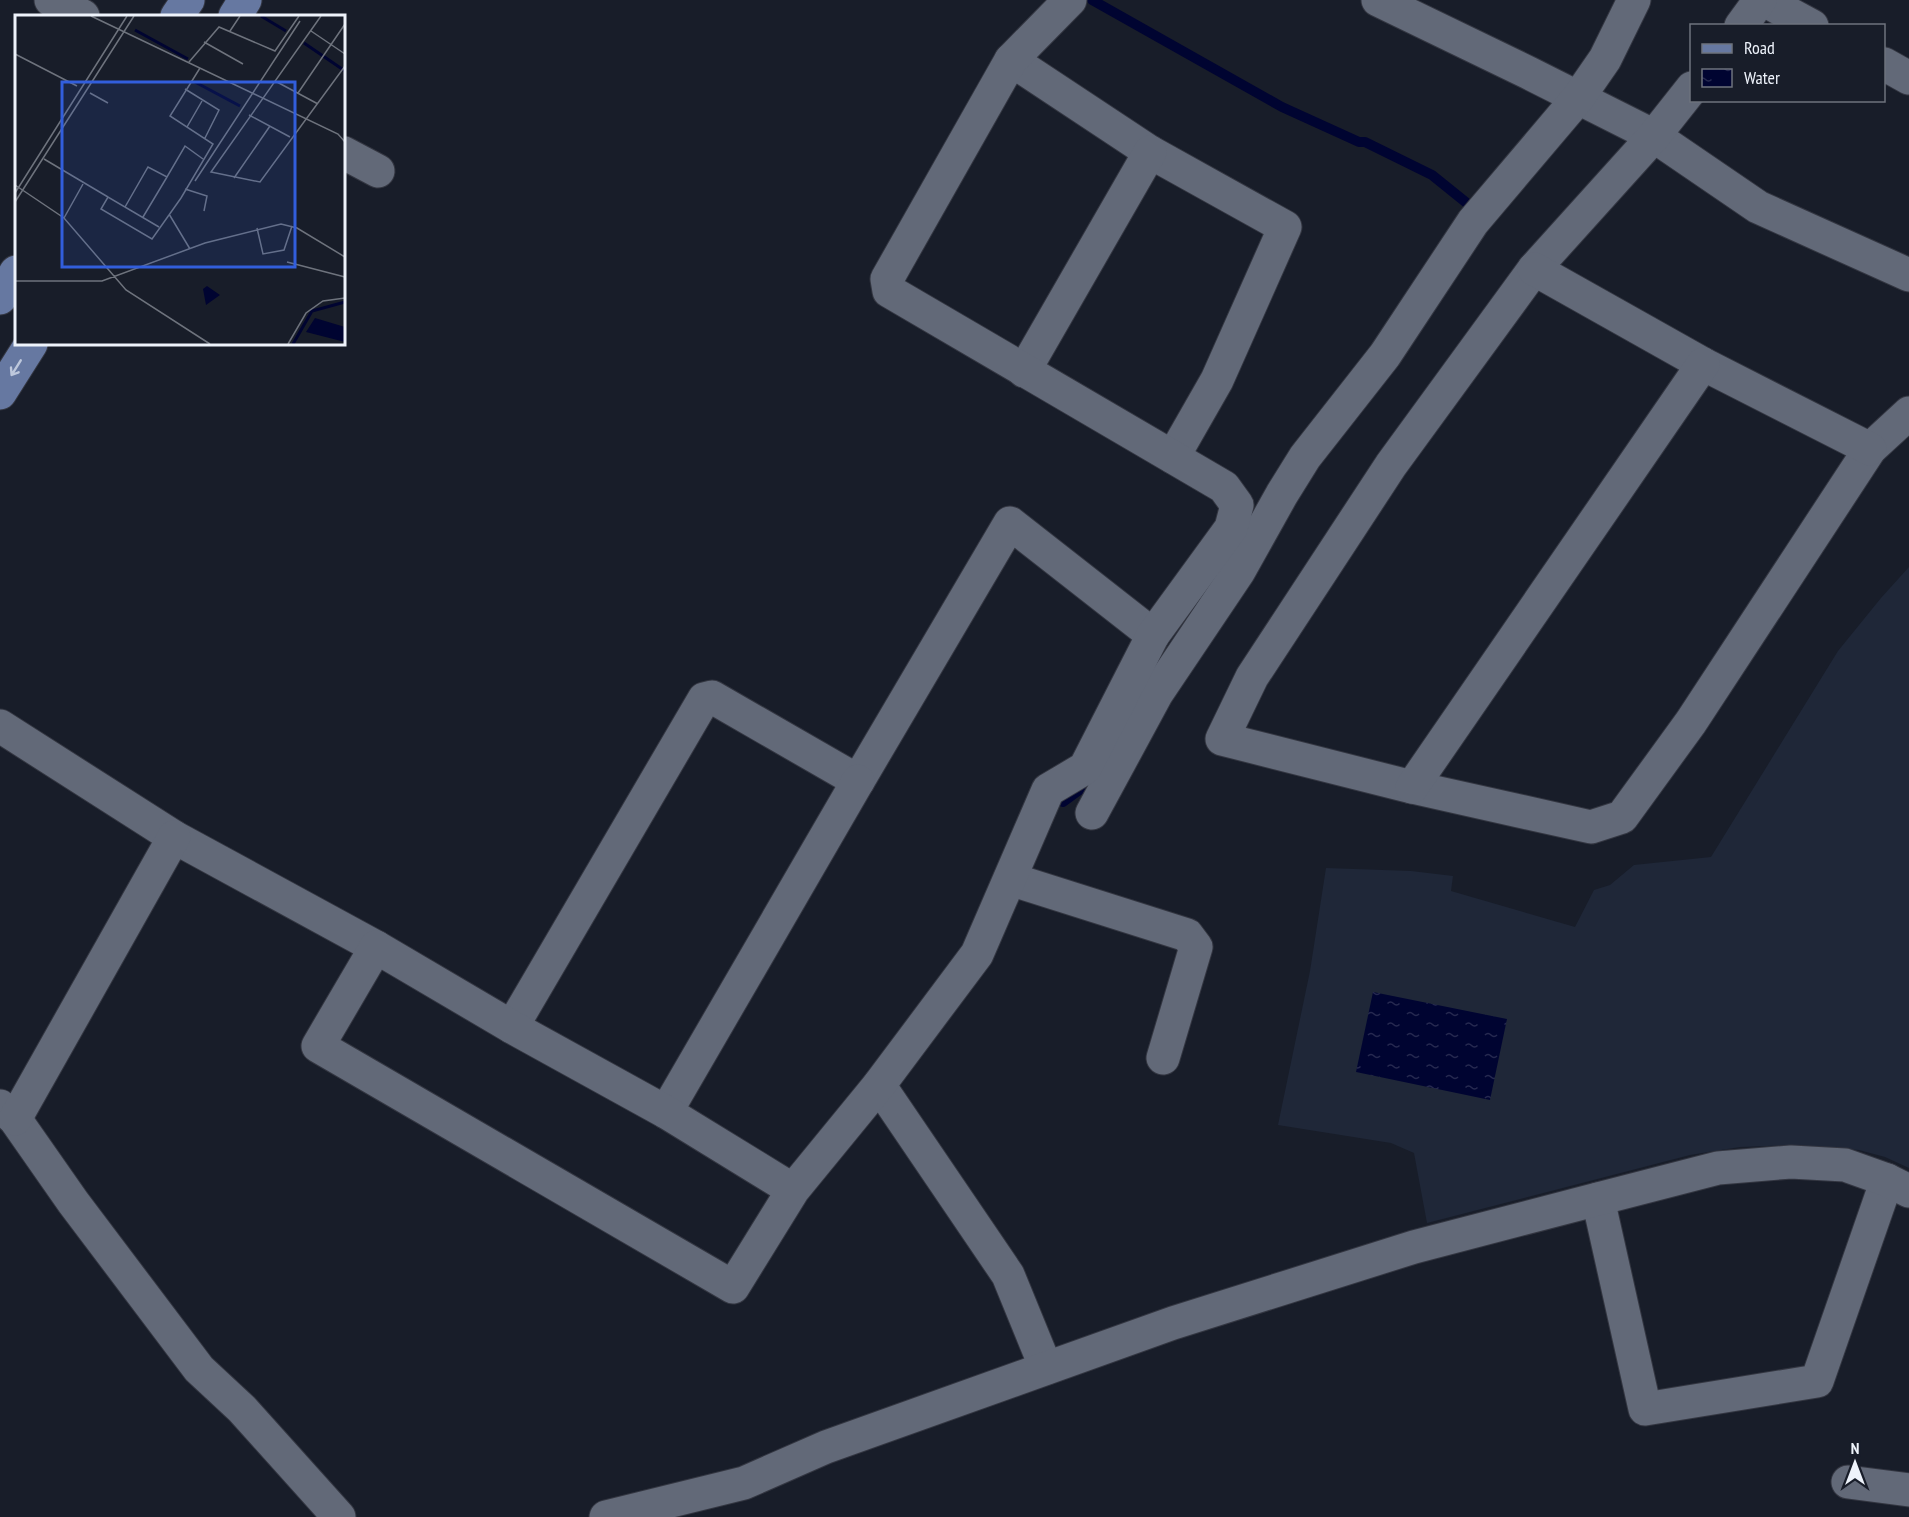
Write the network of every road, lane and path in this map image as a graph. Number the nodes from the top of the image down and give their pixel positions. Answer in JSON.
{"nodes":[{"id":1,"x":51,"y":0,"type":"edge"},
{"id":2,"x":188,"y":0,"type":"edge"},
{"id":3,"x":245,"y":0,"type":"edge"},
{"id":4,"x":1070,"y":0,"type":"edge"},
{"id":5,"x":1378,"y":0,"type":"edge"},
{"id":6,"x":1634,"y":0,"type":"edge"},
{"id":7,"x":1762,"y":0,"type":"edge"},
{"id":8,"x":81,"y":15,"type":"edge"},
{"id":9,"x":178,"y":15,"type":"edge"},
{"id":10,"x":236,"y":15,"type":"edge"},
{"id":11,"x":1743,"y":24,"type":"edge"},
{"id":12,"x":1808,"y":24,"type":"edge"},
{"id":13,"x":1011,"y":60,"type":"junction"},
{"id":14,"x":1885,"y":65,"type":"edge"},
{"id":15,"x":1909,"y":78,"type":"edge"},
{"id":16,"x":1690,"y":91,"type":"edge"},
{"id":17,"x":1578,"y":98,"type":"junction"},
{"id":18,"x":1654,"y":136,"type":"junction"},
{"id":19,"x":1150,"y":153,"type":"junction"},
{"id":20,"x":345,"y":154,"type":"edge"},
{"id":21,"x":378,"y":171,"type":"dead end"},
{"id":22,"x":1534,"y":269,"type":"junction"},
{"id":23,"x":15,"y":274,"type":"edge"},
{"id":24,"x":1909,"y":275,"type":"edge"},
{"id":25,"x":0,"y":298,"type":"edge"},
{"id":26,"x":30,"y":345,"type":"edge"},
{"id":27,"x":1703,"y":364,"type":"junction"},
{"id":28,"x":1023,"y":371,"type":"junction"},
{"id":29,"x":0,"y":393,"type":"edge"},
{"id":30,"x":1909,"y":414,"type":"edge"},
{"id":31,"x":1870,"y":449,"type":"junction"},
{"id":32,"x":1173,"y":457,"type":"junction"},
{"id":33,"x":1153,"y":635,"type":"junction"},
{"id":34,"x":0,"y":726,"type":"edge"},
{"id":35,"x":858,"y":781,"type":"junction"},
{"id":36,"x":1412,"y":787,"type":"junction"},
{"id":37,"x":1092,"y":813,"type":"dead end"},
{"id":38,"x":174,"y":837,"type":"junction"},
{"id":39,"x":1010,"y":879,"type":"junction"},
{"id":40,"x":376,"y":947,"type":"junction"},
{"id":41,"x":512,"y":1027,"type":"junction"},
{"id":42,"x":1163,"y":1058,"type":"dead end"},
{"id":43,"x":879,"y":1085,"type":"junction"},
{"id":44,"x":666,"y":1112,"type":"junction"},
{"id":45,"x":8,"y":1113,"type":"edge"},
{"id":46,"x":1898,"y":1185,"type":"edge"},
{"id":47,"x":794,"y":1190,"type":"junction"},
{"id":48,"x":1598,"y":1198,"type":"junction"},
{"id":49,"x":1046,"y":1368,"type":"junction"},
{"id":50,"x":1848,"y":1482,"type":"dead end"},
{"id":51,"x":1909,"y":1490,"type":"edge"},
{"id":52,"x":339,"y":1517,"type":"edge"},
{"id":53,"x":606,"y":1517,"type":"edge"}],
"edges":[{"from":1,"to":8,"type":"street"},
{"from":2,"to":9,"type":"main road"},
{"from":3,"to":10,"type":"main road"},
{"from":4,"to":13,"type":"street"},
{"from":5,"to":17,"type":"street"},
{"from":6,"to":17,"type":"street"},
{"from":7,"to":11,"type":"street"},
{"from":7,"to":12,"type":"street"},
{"from":13,"to":19,"type":"street"},
{"from":13,"to":28,"type":"street"},
{"from":14,"to":15,"type":"street"},
{"from":16,"to":18,"type":"street"},
{"from":17,"to":18,"type":"street"},
{"from":17,"to":37,"type":"street"},
{"from":18,"to":22,"type":"street"},
{"from":18,"to":24,"type":"street"},
{"from":19,"to":28,"type":"street"},
{"from":19,"to":32,"type":"street"},
{"from":20,"to":21,"type":"street"},
{"from":22,"to":27,"type":"street"},
{"from":22,"to":36,"type":"street"},
{"from":23,"to":25,"type":"main road"},
{"from":26,"to":29,"type":"main road","one_way":true},
{"from":27,"to":31,"type":"street"},
{"from":27,"to":36,"type":"street"},
{"from":28,"to":32,"type":"street"},
{"from":30,"to":31,"type":"street"},
{"from":31,"to":36,"type":"street"},
{"from":32,"to":33,"type":"street"},
{"from":33,"to":35,"type":"street"},
{"from":33,"to":39,"type":"street"},
{"from":34,"to":38,"type":"street"},
{"from":35,"to":41,"type":"street"},
{"from":35,"to":44,"type":"street"},
{"from":38,"to":40,"type":"street"},
{"from":38,"to":45,"type":"street"},
{"from":39,"to":42,"type":"street"},
{"from":39,"to":43,"type":"street"},
{"from":40,"to":41,"type":"street"},
{"from":40,"to":47,"type":"street"},
{"from":41,"to":44,"type":"street"},
{"from":43,"to":47,"type":"street"},
{"from":43,"to":49,"type":"street"},
{"from":44,"to":47,"type":"street"},
{"from":45,"to":52,"type":"street"},
{"from":46,"to":48,"type":"street"},
{"from":46,"to":48,"type":"street"},
{"from":48,"to":49,"type":"street"},
{"from":49,"to":53,"type":"street"},
{"from":50,"to":51,"type":"street"}]}
